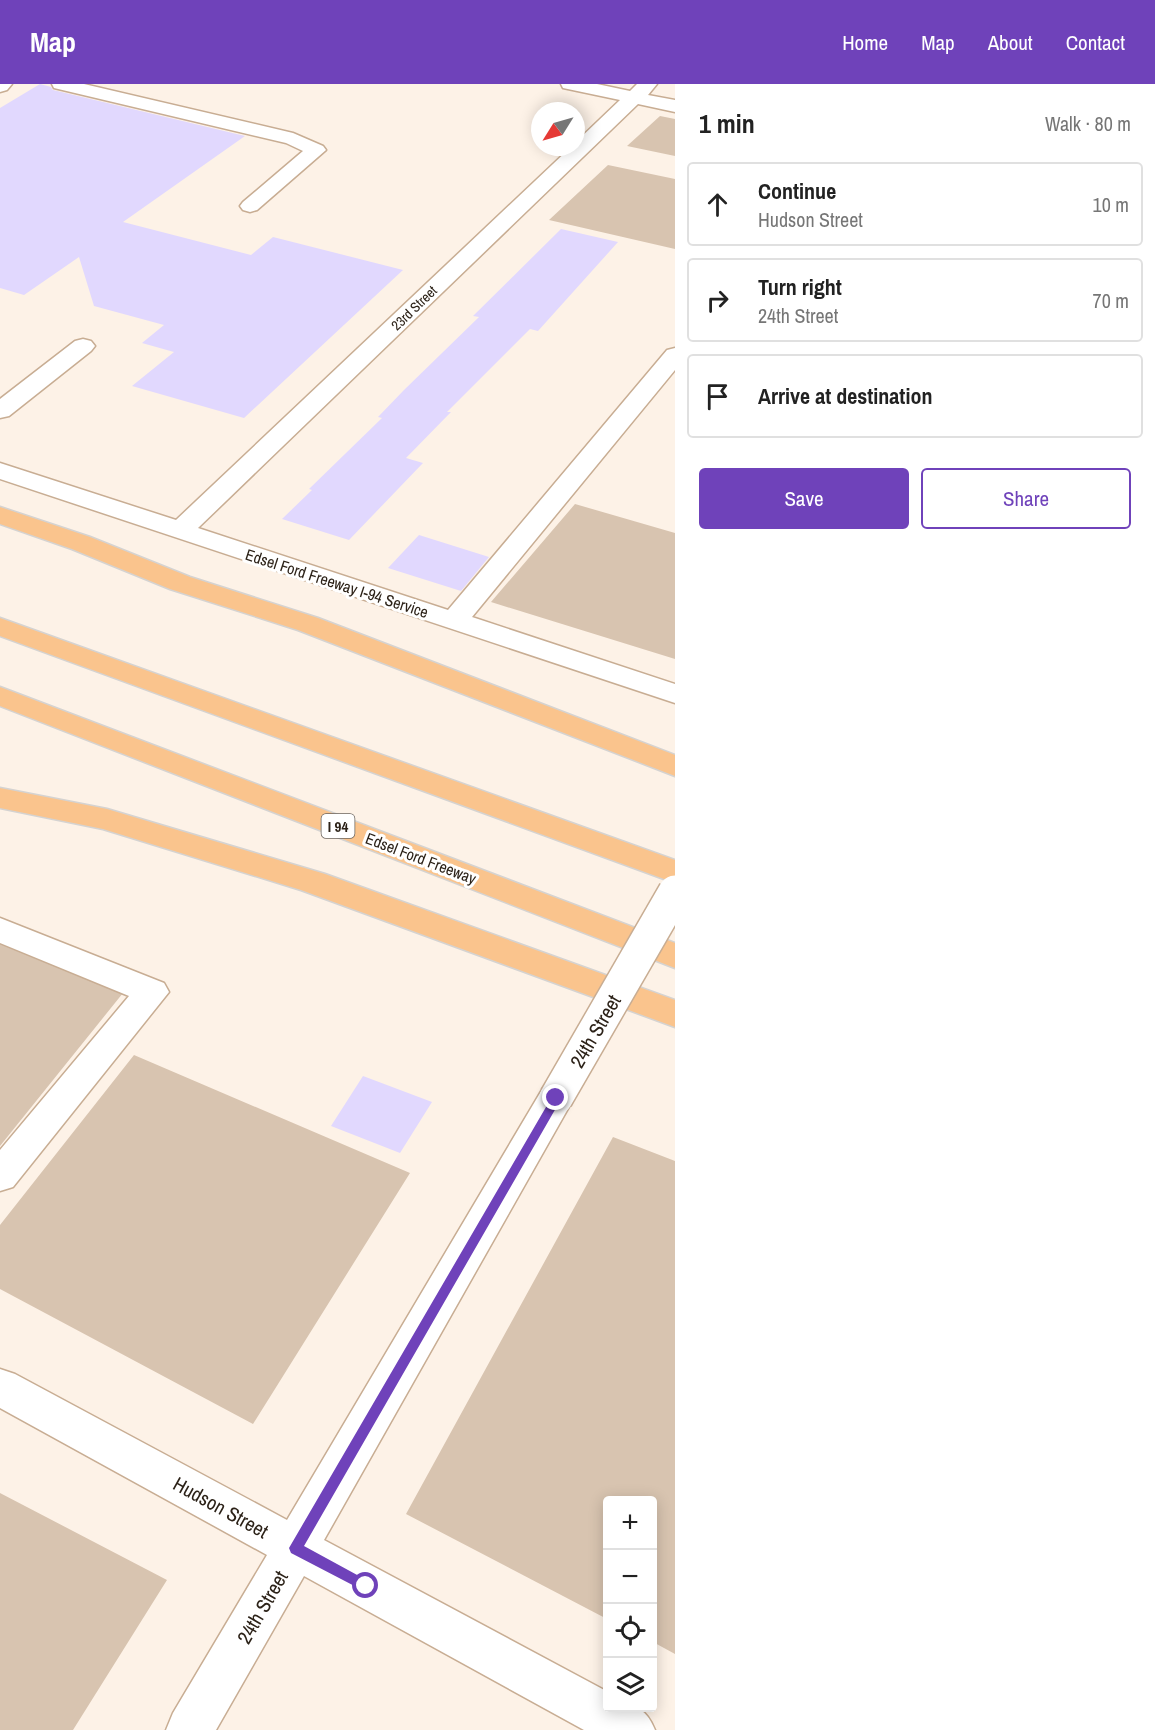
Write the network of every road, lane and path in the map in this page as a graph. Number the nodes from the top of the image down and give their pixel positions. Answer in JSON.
{"nodes":[{"id":1,"x":61,"y":84,"type":"edge"},
{"id":2,"x":570,"y":84,"type":"edge"},
{"id":3,"x":640,"y":91,"type":"edge"},
{"id":4,"x":675,"y":106,"type":"edge"},
{"id":5,"x":250,"y":206,"type":"dead end"},
{"id":6,"x":82,"y":346,"type":"dead end"},
{"id":7,"x":675,"y":354,"type":"edge"},
{"id":8,"x":0,"y":411,"type":"edge"},
{"id":9,"x":0,"y":471,"type":"edge"},
{"id":10,"x":0,"y":515,"type":"edge"},
{"id":11,"x":180,"y":531,"type":"junction"},
{"id":12,"x":0,"y":538,"type":"edge"},
{"id":13,"x":180,"y":583,"type":"junction"},
{"id":14,"x":454,"y":621,"type":"junction"},
{"id":15,"x":0,"y":626,"type":"edge"},
{"id":16,"x":675,"y":694,"type":"edge"},
{"id":17,"x":0,"y":696,"type":"edge"},
{"id":18,"x":675,"y":766,"type":"edge"},
{"id":19,"x":0,"y":798,"type":"edge"},
{"id":20,"x":675,"y":873,"type":"edge"},
{"id":21,"x":675,"y":892,"type":"edge"},
{"id":22,"x":0,"y":930,"type":"edge"},
{"id":23,"x":675,"y":956,"type":"edge"},
{"id":24,"x":675,"y":1014,"type":"edge"},
{"id":25,"x":0,"y":1176,"type":"edge"},
{"id":26,"x":0,"y":1387,"type":"edge"},
{"id":27,"x":296,"y":1548,"type":"junction"},
{"id":28,"x":190,"y":1730,"type":"edge"},
{"id":29,"x":631,"y":1730,"type":"edge"}],
"edges":[{"from":1,"to":5,"type":"street"},
{"from":2,"to":3,"type":"street"},
{"from":3,"to":4,"type":"street"},
{"from":3,"to":11,"type":"street","name":"23rd Street"},
{"from":6,"to":8,"type":"street"},
{"from":7,"to":14,"type":"street"},
{"from":9,"to":11,"type":"street","name":"Edsel Ford Freeway I-94 Service"},
{"from":10,"to":13,"type":"highway"},
{"from":11,"to":14,"type":"street","name":"Edsel Ford Freeway I-94 Service"},
{"from":12,"to":13,"type":"highway"},
{"from":13,"to":18,"type":"highway"},
{"from":14,"to":16,"type":"street","name":"Edsel Ford Freeway I-94 Service"},
{"from":15,"to":20,"type":"highway"},
{"from":17,"to":23,"type":"highway","name":"Edsel Ford Freeway","number":"I 94"},
{"from":19,"to":24,"type":"highway"},
{"from":21,"to":27,"type":"street","name":"24th Street","bridge":true},
{"from":22,"to":25,"type":"street"},
{"from":26,"to":27,"type":"street","name":"Hudson Street"},
{"from":27,"to":28,"type":"street","name":"24th Street"},
{"from":27,"to":29,"type":"street","name":"Hudson Street"}]}
